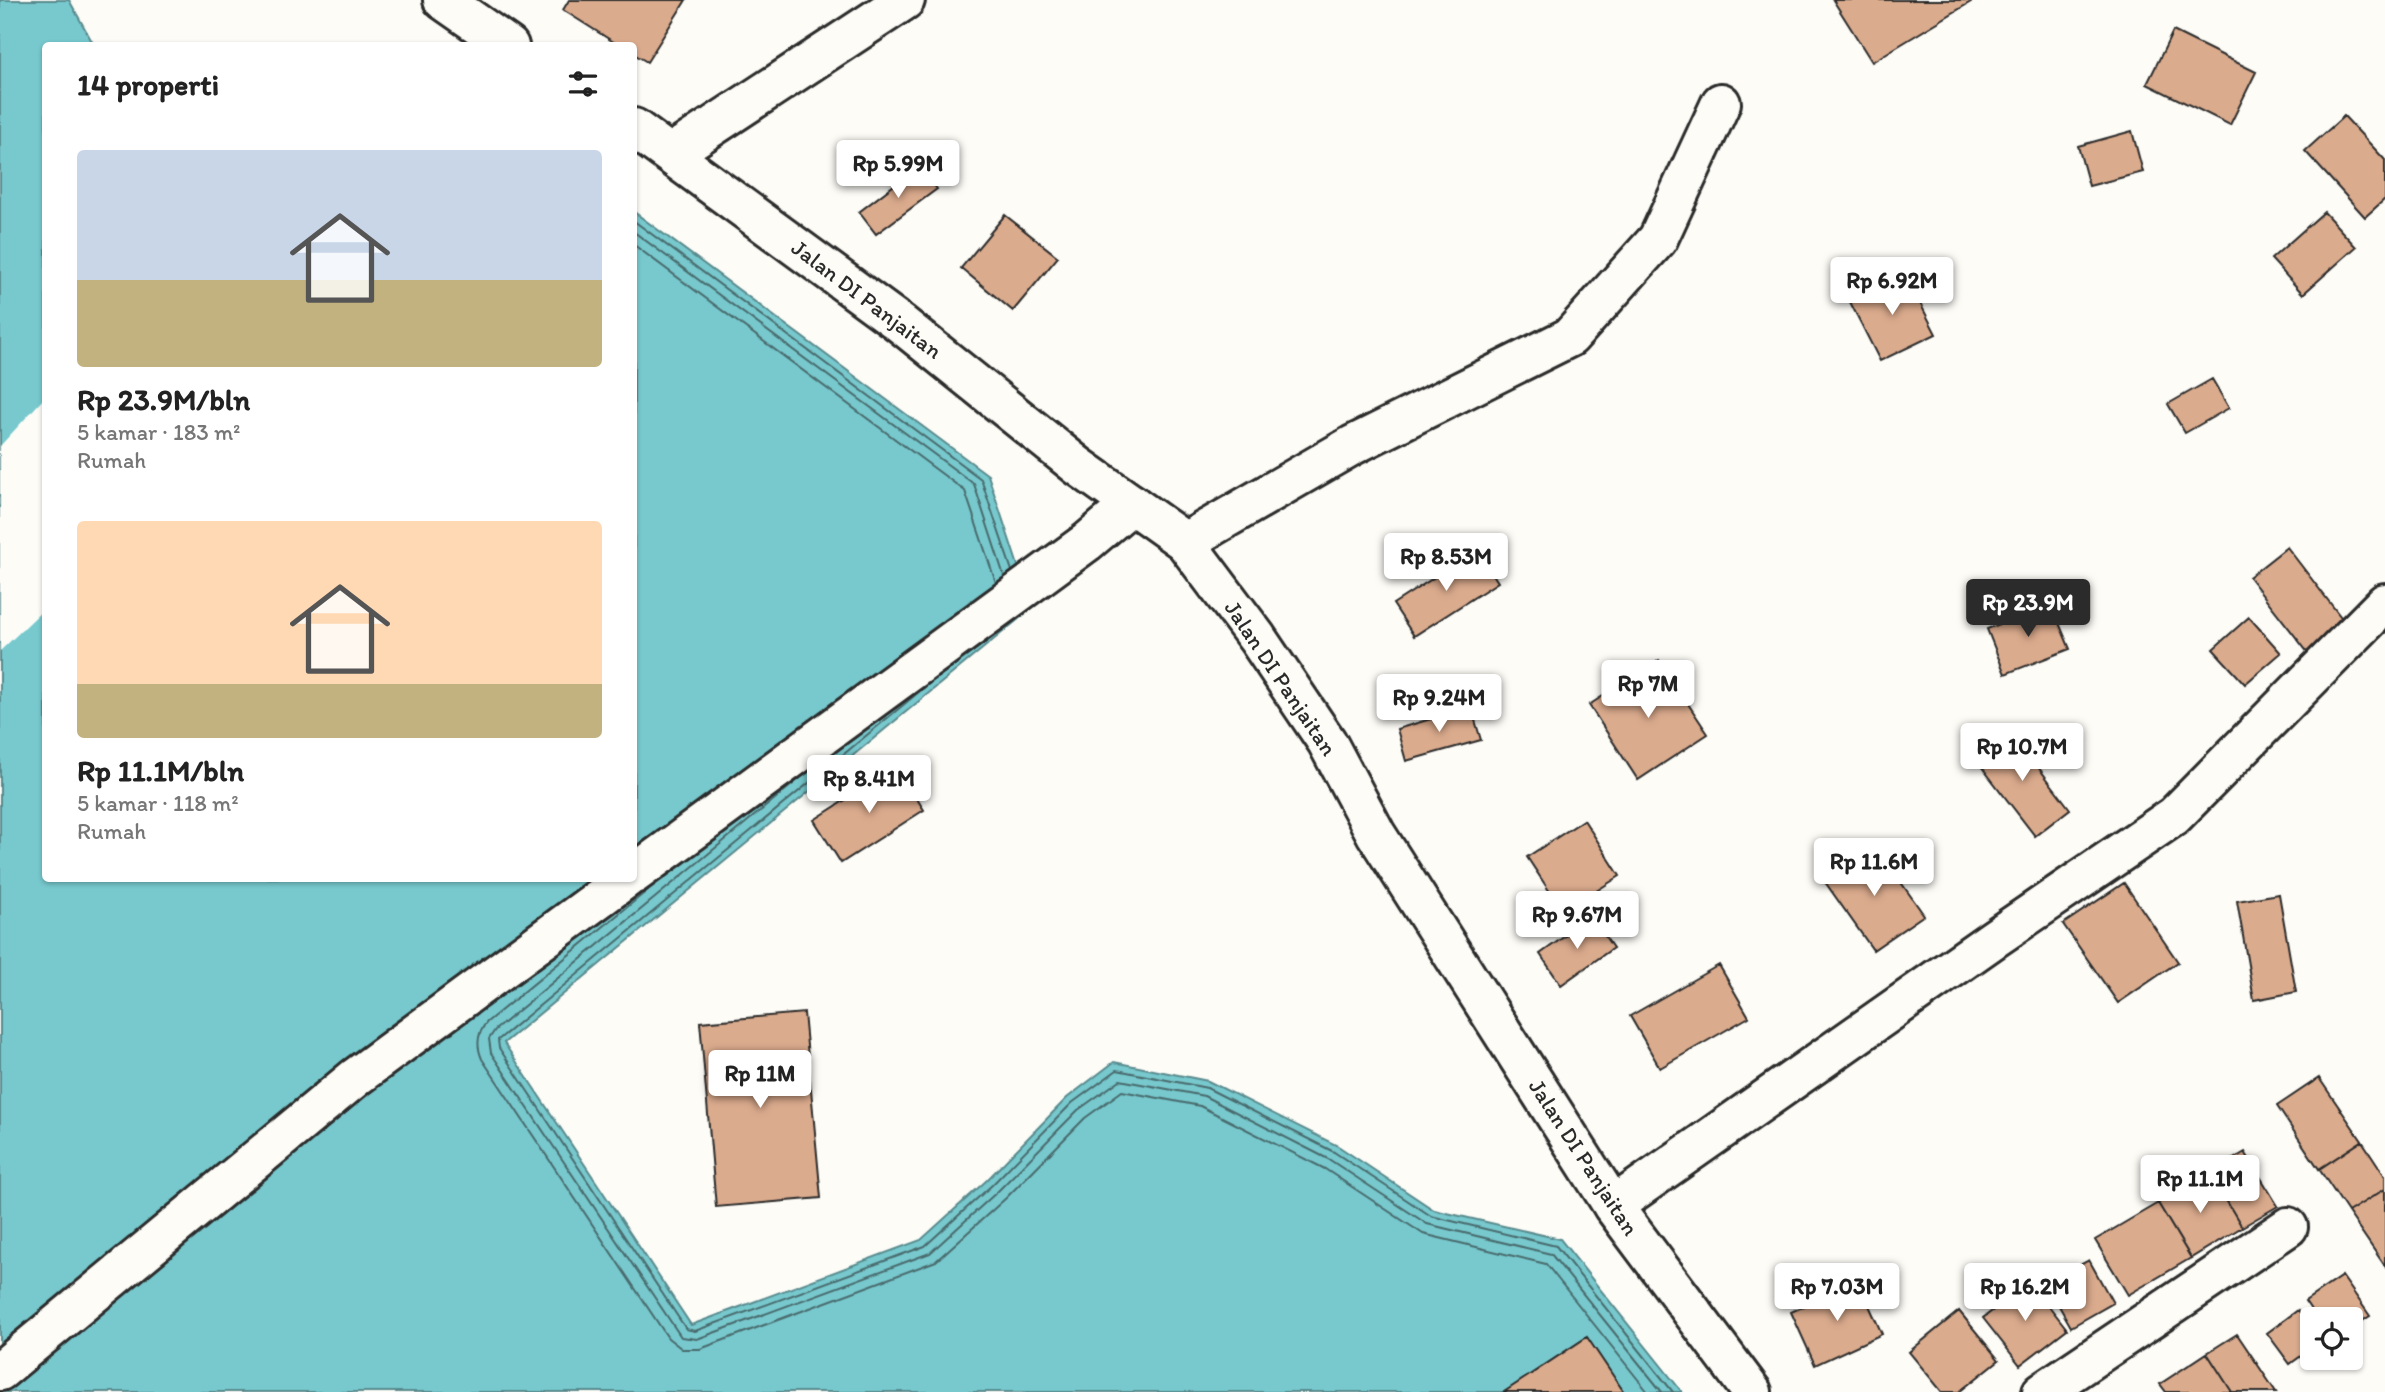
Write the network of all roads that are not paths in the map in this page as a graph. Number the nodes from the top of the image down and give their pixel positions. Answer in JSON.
{"nodes":[{"id":1,"x":443,"y":0,"type":"edge"},
{"id":2,"x":905,"y":0,"type":"edge"},
{"id":3,"x":503,"y":42,"type":"edge"},
{"id":4,"x":1721,"y":103,"type":"dead end"},
{"id":5,"x":637,"y":130,"type":"edge"},
{"id":6,"x":672,"y":153,"type":"junction"},
{"id":7,"x":1132,"y":504,"type":"junction"},
{"id":8,"x":1185,"y":542,"type":"junction"},
{"id":9,"x":2385,"y":603,"type":"edge"},
{"id":10,"x":637,"y":872,"type":"edge"},
{"id":11,"x":622,"y":882,"type":"edge"},
{"id":12,"x":1613,"y":1206,"type":"junction"},
{"id":13,"x":2288,"y":1227,"type":"dead end"},
{"id":14,"x":0,"y":1371,"type":"edge"},
{"id":15,"x":1752,"y":1392,"type":"edge"},
{"id":16,"x":2042,"y":1392,"type":"edge"}],
"edges":[{"from":1,"to":3,"type":"street"},
{"from":2,"to":6,"type":"street"},
{"from":4,"to":8,"type":"street"},
{"from":5,"to":6,"type":"street","name":"Jalan DI Panjaitan"},
{"from":6,"to":7,"type":"street","name":"Jalan DI Panjaitan"},
{"from":7,"to":8,"type":"street","name":"Jalan DI Panjaitan"},
{"from":7,"to":10,"type":"street"},
{"from":8,"to":12,"type":"street","name":"Jalan DI Panjaitan"},
{"from":9,"to":12,"type":"street"},
{"from":11,"to":14,"type":"street"},
{"from":12,"to":15,"type":"street","name":"Jalan DI Panjaitan"},
{"from":13,"to":16,"type":"street"}]}
